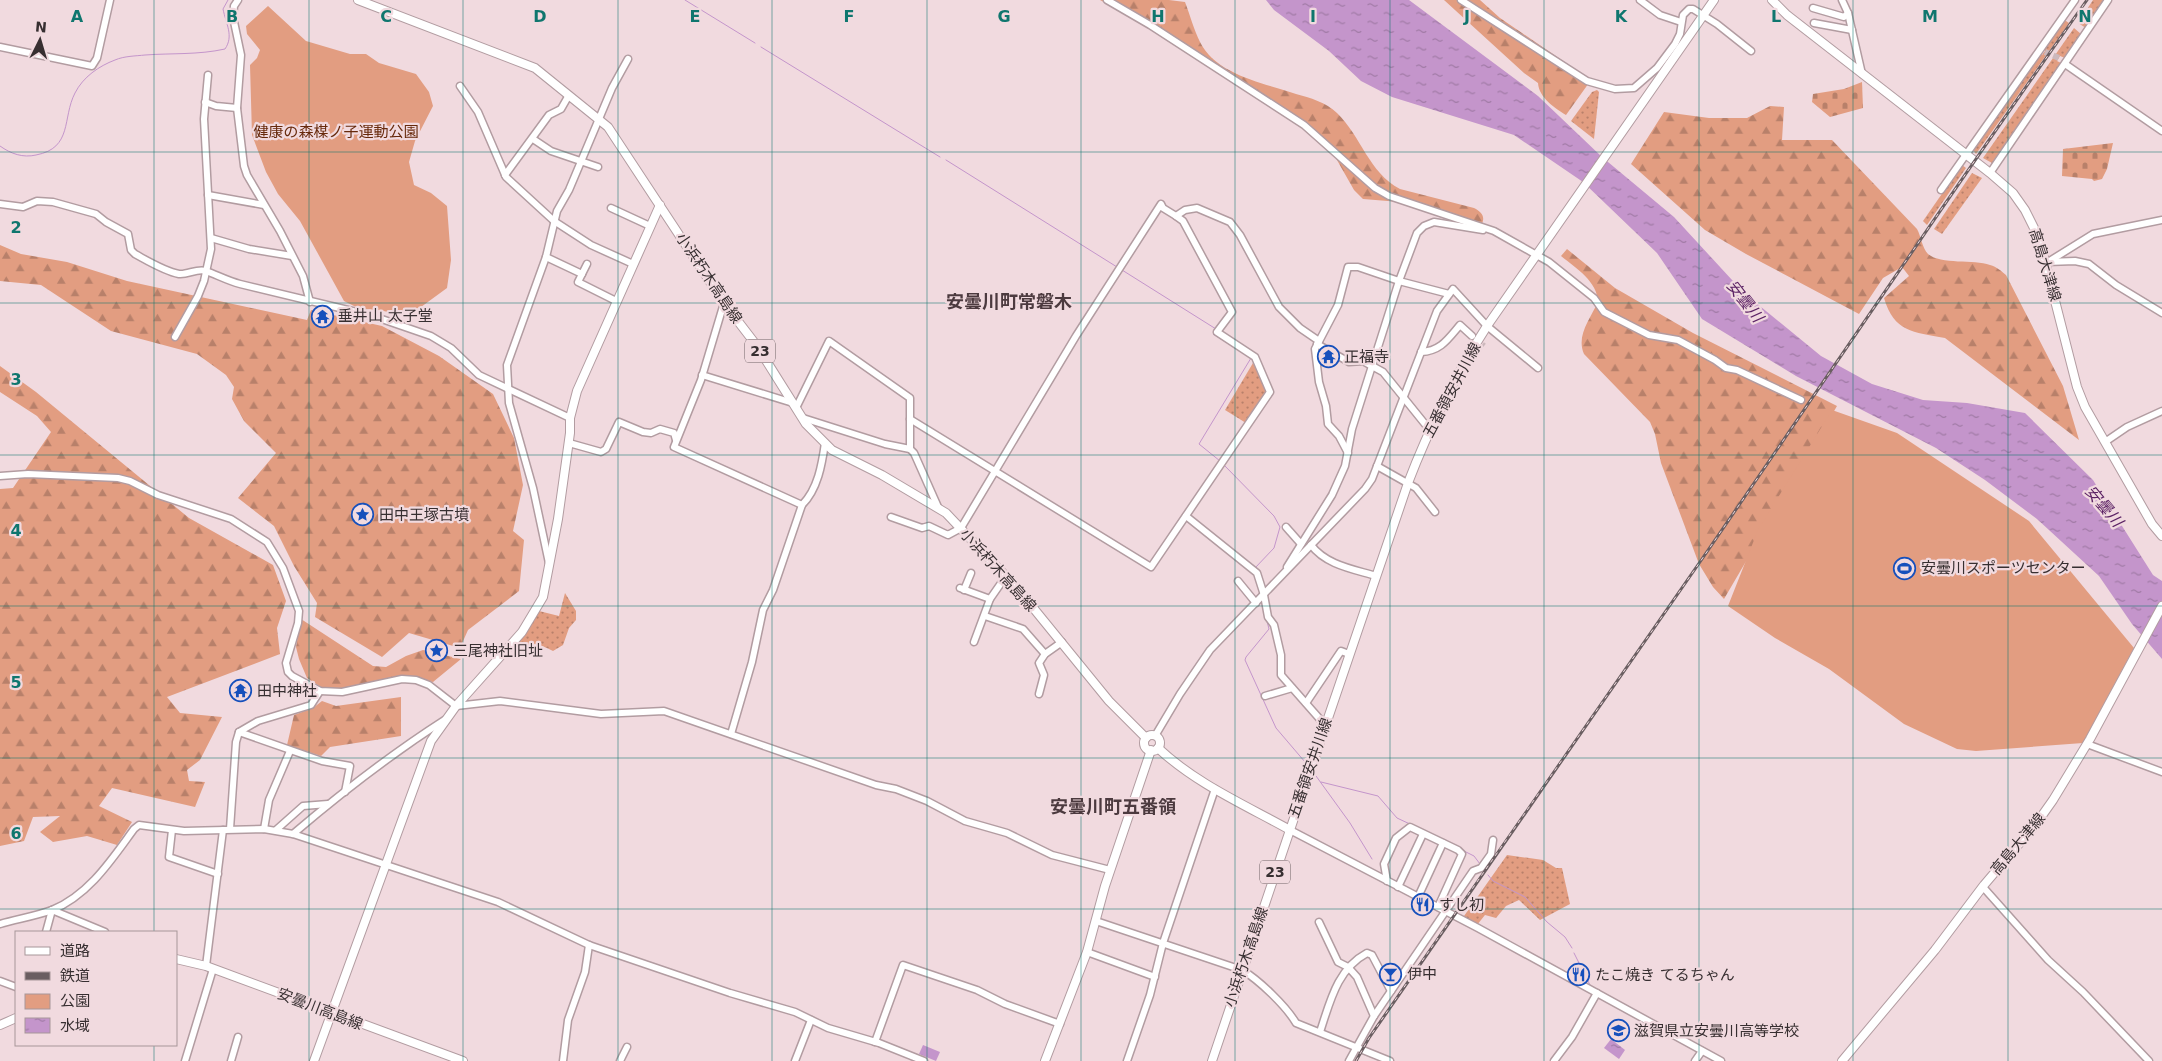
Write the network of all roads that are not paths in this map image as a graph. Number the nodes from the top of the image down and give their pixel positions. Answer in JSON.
{"nodes":[{"id":1,"x":110,"y":0,"type":"edge"},
{"id":2,"x":238,"y":0,"type":"edge"},
{"id":3,"x":358,"y":0,"type":"edge"},
{"id":4,"x":1107,"y":0,"type":"edge"},
{"id":5,"x":1461,"y":0,"type":"edge"},
{"id":6,"x":1640,"y":0,"type":"edge"},
{"id":7,"x":1714,"y":0,"type":"edge"},
{"id":8,"x":1772,"y":0,"type":"edge"},
{"id":9,"x":1842,"y":0,"type":"edge"},
{"id":10,"x":2075,"y":0,"type":"edge"},
{"id":11,"x":2108,"y":0,"type":"edge"},
{"id":12,"x":1813,"y":8,"type":"dead end"},
{"id":13,"x":1848,"y":13,"type":"junction"},
{"id":14,"x":1704,"y":16,"type":"junction"},
{"id":15,"x":1681,"y":22,"type":"junction"},
{"id":16,"x":1814,"y":23,"type":"dead end"},
{"id":17,"x":1852,"y":30,"type":"junction"},
{"id":18,"x":0,"y":47,"type":"edge"},
{"id":19,"x":1750,"y":52,"type":"dead end"},
{"id":20,"x":2060,"y":58,"type":"tunnel mouth"},
{"id":21,"x":628,"y":60,"type":"dead end"},
{"id":22,"x":2066,"y":63,"type":"junction"},
{"id":23,"x":1862,"y":74,"type":"junction"},
{"id":24,"x":208,"y":75,"type":"dead end"},
{"id":25,"x":460,"y":86,"type":"dead end"},
{"id":26,"x":569,"y":95,"type":"junction"},
{"id":27,"x":205,"y":102,"type":"junction"},
{"id":28,"x":237,"y":108,"type":"junction"},
{"id":29,"x":598,"y":118,"type":"junction"},
{"id":30,"x":2162,"y":131,"type":"edge"},
{"id":31,"x":533,"y":139,"type":"junction"},
{"id":32,"x":1967,"y":156,"type":"junction"},
{"id":33,"x":580,"y":161,"type":"junction"},
{"id":34,"x":598,"y":167,"type":"dead end"},
{"id":35,"x":1990,"y":173,"type":"junction"},
{"id":36,"x":505,"y":175,"type":"junction"},
{"id":37,"x":1941,"y":190,"type":"dead end"},
{"id":38,"x":208,"y":196,"type":"junction"},
{"id":39,"x":0,"y":204,"type":"edge"},
{"id":40,"x":264,"y":204,"type":"junction"},
{"id":41,"x":660,"y":206,"type":"junction"},
{"id":42,"x":611,"y":208,"type":"dead end"},
{"id":43,"x":1176,"y":216,"type":"junction"},
{"id":44,"x":2162,"y":220,"type":"edge"},
{"id":45,"x":554,"y":222,"type":"junction"},
{"id":46,"x":650,"y":226,"type":"junction"},
{"id":47,"x":1489,"y":230,"type":"junction"},
{"id":48,"x":211,"y":238,"type":"junction"},
{"id":49,"x":1537,"y":254,"type":"junction"},
{"id":50,"x":292,"y":256,"type":"junction"},
{"id":51,"x":546,"y":257,"type":"junction"},
{"id":52,"x":2047,"y":262,"type":"junction"},
{"id":53,"x":587,"y":264,"type":"dead end"},
{"id":54,"x":633,"y":264,"type":"junction"},
{"id":55,"x":207,"y":271,"type":"junction"},
{"id":56,"x":582,"y":274,"type":"junction"},
{"id":57,"x":1399,"y":281,"type":"junction"},
{"id":58,"x":1449,"y":294,"type":"junction"},
{"id":59,"x":616,"y":301,"type":"junction"},
{"id":60,"x":310,"y":302,"type":"junction"},
{"id":61,"x":724,"y":303,"type":"junction"},
{"id":62,"x":2162,"y":313,"type":"edge"},
{"id":63,"x":1487,"y":326,"type":"junction"},
{"id":64,"x":1472,"y":336,"type":"tunnel mouth"},
{"id":65,"x":175,"y":337,"type":"dead end"},
{"id":66,"x":1318,"y":343,"type":"junction"},
{"id":67,"x":1421,"y":352,"type":"junction"},
{"id":68,"x":1372,"y":364,"type":"junction"},
{"id":69,"x":1538,"y":368,"type":"dead end"},
{"id":70,"x":702,"y":375,"type":"junction"},
{"id":71,"x":507,"y":388,"type":"junction"},
{"id":72,"x":1403,"y":395,"type":"junction"},
{"id":73,"x":1801,"y":400,"type":"dead end"},
{"id":74,"x":794,"y":405,"type":"junction"},
{"id":75,"x":2162,"y":413,"type":"edge"},
{"id":76,"x":570,"y":418,"type":"junction"},
{"id":77,"x":803,"y":418,"type":"junction"},
{"id":78,"x":910,"y":420,"type":"junction"},
{"id":79,"x":1430,"y":429,"type":"junction"},
{"id":80,"x":676,"y":440,"type":"junction"},
{"id":81,"x":2105,"y":442,"type":"junction"},
{"id":82,"x":569,"y":443,"type":"junction"},
{"id":83,"x":824,"y":443,"type":"junction"},
{"id":84,"x":910,"y":449,"type":"junction"},
{"id":85,"x":1348,"y":453,"type":"junction"},
{"id":86,"x":1377,"y":466,"type":"junction"},
{"id":87,"x":995,"y":472,"type":"junction"},
{"id":88,"x":0,"y":476,"type":"edge"},
{"id":89,"x":1408,"y":483,"type":"junction"},
{"id":90,"x":802,"y":505,"type":"junction"},
{"id":91,"x":938,"y":507,"type":"junction"},
{"id":92,"x":1435,"y":512,"type":"dead end"},
{"id":93,"x":1186,"y":516,"type":"junction"},
{"id":94,"x":891,"y":517,"type":"dead end"},
{"id":95,"x":1286,"y":527,"type":"dead end"},
{"id":96,"x":961,"y":528,"type":"junction"},
{"id":97,"x":2162,"y":536,"type":"edge"},
{"id":98,"x":1300,"y":544,"type":"junction"},
{"id":99,"x":1311,"y":545,"type":"junction"},
{"id":100,"x":550,"y":566,"type":"junction"},
{"id":101,"x":1286,"y":571,"type":"junction"},
{"id":102,"x":971,"y":573,"type":"dead end"},
{"id":103,"x":1006,"y":576,"type":"junction"},
{"id":104,"x":1376,"y":576,"type":"junction"},
{"id":105,"x":1238,"y":581,"type":"dead end"},
{"id":106,"x":1264,"y":595,"type":"junction"},
{"id":107,"x":990,"y":599,"type":"junction"},
{"id":108,"x":1256,"y":603,"type":"junction"},
{"id":109,"x":2162,"y":606,"type":"edge"},
{"id":110,"x":985,"y":616,"type":"junction"},
{"id":111,"x":974,"y":642,"type":"dead end"},
{"id":112,"x":1062,"y":642,"type":"junction"},
{"id":113,"x":1045,"y":654,"type":"junction"},
{"id":114,"x":1349,"y":654,"type":"junction"},
{"id":115,"x":1292,"y":688,"type":"junction"},
{"id":116,"x":320,"y":691,"type":"junction"},
{"id":117,"x":1040,"y":694,"type":"dead end"},
{"id":118,"x":1264,"y":696,"type":"dead end"},
{"id":119,"x":1306,"y":703,"type":"junction"},
{"id":120,"x":456,"y":706,"type":"junction"},
{"id":121,"x":449,"y":717,"type":"junction"},
{"id":122,"x":1325,"y":725,"type":"junction"},
{"id":123,"x":239,"y":732,"type":"junction"},
{"id":124,"x":731,"y":734,"type":"junction"},
{"id":125,"x":1155,"y":736,"type":"junction"},
{"id":126,"x":1146,"y":738,"type":"junction"},
{"id":127,"x":2088,"y":742,"type":"junction"},
{"id":128,"x":1154,"y":749,"type":"junction"},
{"id":129,"x":290,"y":751,"type":"junction"},
{"id":130,"x":2162,"y":772,"type":"edge"},
{"id":131,"x":1215,"y":788,"type":"junction"},
{"id":132,"x":345,"y":792,"type":"junction"},
{"id":133,"x":330,"y":804,"type":"junction"},
{"id":134,"x":227,"y":829,"type":"junction"},
{"id":135,"x":264,"y":829,"type":"junction"},
{"id":136,"x":172,"y":830,"type":"junction"},
{"id":137,"x":276,"y":830,"type":"junction"},
{"id":138,"x":1290,"y":830,"type":"junction"},
{"id":139,"x":293,"y":834,"type":"junction"},
{"id":140,"x":1423,"y":834,"type":"junction"},
{"id":141,"x":1493,"y":840,"type":"dead end"},
{"id":142,"x":1442,"y":843,"type":"junction"},
{"id":143,"x":385,"y":864,"type":"junction"},
{"id":144,"x":1110,"y":870,"type":"junction"},
{"id":145,"x":218,"y":874,"type":"junction"},
{"id":146,"x":1387,"y":881,"type":"junction"},
{"id":147,"x":1398,"y":886,"type":"junction"},
{"id":148,"x":1983,"y":887,"type":"junction"},
{"id":149,"x":1418,"y":897,"type":"junction"},
{"id":150,"x":1438,"y":907,"type":"junction"},
{"id":151,"x":52,"y":910,"type":"junction"},
{"id":152,"x":1446,"y":912,"type":"junction"},
{"id":153,"x":1096,"y":921,"type":"junction"},
{"id":154,"x":1319,"y":922,"type":"dead end"},
{"id":155,"x":0,"y":924,"type":"edge"},
{"id":156,"x":46,"y":931,"type":"edge"},
{"id":157,"x":103,"y":931,"type":"edge"},
{"id":158,"x":1163,"y":943,"type":"junction"},
{"id":159,"x":589,"y":944,"type":"junction"},
{"id":160,"x":1087,"y":952,"type":"junction"},
{"id":161,"x":178,"y":960,"type":"edge"},
{"id":162,"x":1348,"y":967,"type":"junction"},
{"id":163,"x":209,"y":968,"type":"junction"},
{"id":164,"x":1242,"y":970,"type":"junction"},
{"id":165,"x":1155,"y":977,"type":"junction"},
{"id":166,"x":0,"y":981,"type":"edge"},
{"id":167,"x":15,"y":987,"type":"edge"},
{"id":168,"x":1391,"y":991,"type":"junction"},
{"id":169,"x":1597,"y":993,"type":"junction"},
{"id":170,"x":330,"y":1014,"type":"junction"},
{"id":171,"x":1374,"y":1016,"type":"junction"},
{"id":172,"x":15,"y":1018,"type":"edge"},
{"id":173,"x":811,"y":1020,"type":"junction"},
{"id":174,"x":1060,"y":1024,"type":"junction"},
{"id":175,"x":0,"y":1025,"type":"edge"},
{"id":176,"x":1320,"y":1032,"type":"junction"},
{"id":177,"x":238,"y":1038,"type":"dead end"},
{"id":178,"x":875,"y":1042,"type":"junction"},
{"id":179,"x":627,"y":1047,"type":"dead end"},
{"id":180,"x":1357,"y":1047,"type":"junction"},
{"id":181,"x":1702,"y":1050,"type":"junction"},
{"id":182,"x":185,"y":1061,"type":"edge"},
{"id":183,"x":231,"y":1061,"type":"edge"},
{"id":184,"x":314,"y":1061,"type":"edge"},
{"id":185,"x":463,"y":1061,"type":"edge"},
{"id":186,"x":562,"y":1061,"type":"edge"},
{"id":187,"x":620,"y":1061,"type":"edge"},
{"id":188,"x":795,"y":1061,"type":"edge"},
{"id":189,"x":924,"y":1061,"type":"edge"},
{"id":190,"x":1045,"y":1061,"type":"edge"},
{"id":191,"x":1127,"y":1061,"type":"edge"},
{"id":192,"x":1212,"y":1061,"type":"edge"},
{"id":193,"x":1349,"y":1061,"type":"edge"},
{"id":194,"x":1390,"y":1061,"type":"edge"},
{"id":195,"x":1554,"y":1061,"type":"edge"},
{"id":196,"x":1695,"y":1061,"type":"edge"},
{"id":197,"x":1722,"y":1061,"type":"edge"},
{"id":198,"x":1842,"y":1061,"type":"edge"},
{"id":199,"x":2149,"y":1061,"type":"edge"}],
"edges":[{"from":1,"to":18,"type":"street"},
{"from":2,"to":28,"type":"street"},
{"from":3,"to":26,"type":"main road","name":"小浜朽木高島線","number":"23"},
{"from":4,"to":47,"type":"street"},
{"from":5,"to":15,"type":"street"},
{"from":6,"to":15,"type":"street"},
{"from":7,"to":14,"type":"main road","name":"五番領安井川線"},
{"from":8,"to":23,"type":"main road","name":"高島大津線"},
{"from":9,"to":13,"type":"street"},
{"from":10,"to":32,"type":"street"},
{"from":11,"to":22,"type":"street"},
{"from":12,"to":13,"type":"street"},
{"from":13,"to":17,"type":"street"},
{"from":14,"to":15,"type":"street"},
{"from":14,"to":19,"type":"street"},
{"from":14,"to":49,"type":"main road","name":"五番領安井川線"},
{"from":16,"to":17,"type":"street"},
{"from":17,"to":23,"type":"street"},
{"from":20,"to":22,"type":"street"},
{"from":21,"to":29,"type":"street"},
{"from":22,"to":30,"type":"street"},
{"from":22,"to":35,"type":"street"},
{"from":23,"to":32,"type":"main road","name":"高島大津線"},
{"from":24,"to":27,"type":"street"},
{"from":25,"to":36,"type":"street"},
{"from":26,"to":29,"type":"main road","name":"小浜朽木高島線","number":"23"},
{"from":26,"to":31,"type":"street"},
{"from":27,"to":28,"type":"street"},
{"from":27,"to":38,"type":"street"},
{"from":28,"to":40,"type":"street"},
{"from":29,"to":33,"type":"street"},
{"from":29,"to":41,"type":"main road","name":"小浜朽木高島線","number":"23"},
{"from":31,"to":33,"type":"street"},
{"from":31,"to":36,"type":"street"},
{"from":32,"to":35,"type":"main road","name":"高島大津線"},
{"from":32,"to":37,"type":"street"},
{"from":33,"to":34,"type":"street"},
{"from":33,"to":45,"type":"street"},
{"from":35,"to":52,"type":"main road","name":"高島大津線"},
{"from":36,"to":45,"type":"street"},
{"from":38,"to":40,"type":"street"},
{"from":38,"to":48,"type":"street"},
{"from":39,"to":55,"type":"street"},
{"from":40,"to":50,"type":"street"},
{"from":41,"to":46,"type":"main road"},
{"from":41,"to":61,"type":"main road","name":"小浜朽木高島線","number":"23"},
{"from":42,"to":46,"type":"street"},
{"from":43,"to":66,"type":"street"},
{"from":43,"to":87,"type":"street"},
{"from":43,"to":93,"type":"street"},
{"from":44,"to":52,"type":"street"},
{"from":45,"to":51,"type":"street"},
{"from":45,"to":54,"type":"street"},
{"from":46,"to":54,"type":"main road"},
{"from":47,"to":49,"type":"street"},
{"from":47,"to":57,"type":"street"},
{"from":48,"to":50,"type":"street"},
{"from":48,"to":55,"type":"street"},
{"from":49,"to":63,"type":"main road","name":"五番領安井川線"},
{"from":49,"to":73,"type":"street"},
{"from":50,"to":60,"type":"street"},
{"from":51,"to":56,"type":"street"},
{"from":51,"to":71,"type":"street"},
{"from":52,"to":62,"type":"street"},
{"from":52,"to":81,"type":"main road","name":"高島大津線"},
{"from":53,"to":56,"type":"street"},
{"from":54,"to":59,"type":"main road"},
{"from":55,"to":60,"type":"street"},
{"from":55,"to":65,"type":"street"},
{"from":56,"to":59,"type":"street"},
{"from":57,"to":58,"type":"street"},
{"from":57,"to":66,"type":"street"},
{"from":57,"to":68,"type":"street"},
{"from":58,"to":63,"type":"street"},
{"from":58,"to":67,"type":"street"},
{"from":59,"to":76,"type":"main road"},
{"from":60,"to":71,"type":"street"},
{"from":61,"to":70,"type":"street"},
{"from":61,"to":74,"type":"main road","name":"小浜朽木高島線","number":"23"},
{"from":63,"to":69,"type":"street"},
{"from":63,"to":79,"type":"main road","name":"五番領安井川線"},
{"from":64,"to":67,"type":"street"},
{"from":66,"to":68,"type":"street"},
{"from":66,"to":85,"type":"street"},
{"from":67,"to":72,"type":"street"},
{"from":68,"to":72,"type":"street"},
{"from":68,"to":85,"type":"street"},
{"from":70,"to":74,"type":"street"},
{"from":70,"to":80,"type":"street"},
{"from":71,"to":76,"type":"street"},
{"from":71,"to":100,"type":"street"},
{"from":72,"to":79,"type":"street"},
{"from":72,"to":86,"type":"street"},
{"from":74,"to":77,"type":"main road","name":"小浜朽木高島線","number":"23"},
{"from":74,"to":78,"type":"street"},
{"from":75,"to":81,"type":"street"},
{"from":76,"to":82,"type":"main road"},
{"from":77,"to":83,"type":"main road","name":"小浜朽木高島線","number":"23"},
{"from":77,"to":84,"type":"street"},
{"from":78,"to":84,"type":"street"},
{"from":78,"to":87,"type":"street"},
{"from":79,"to":89,"type":"main road","name":"五番領安井川線"},
{"from":80,"to":82,"type":"street"},
{"from":80,"to":90,"type":"street"},
{"from":81,"to":97,"type":"main road","name":"高島大津線"},
{"from":82,"to":100,"type":"main road"},
{"from":83,"to":90,"type":"street"},
{"from":83,"to":91,"type":"main road","name":"小浜朽木高島線","number":"23"},
{"from":84,"to":91,"type":"street"},
{"from":85,"to":98,"type":"street"},
{"from":86,"to":89,"type":"street"},
{"from":86,"to":99,"type":"street"},
{"from":87,"to":93,"type":"street"},
{"from":87,"to":96,"type":"street"},
{"from":88,"to":116,"type":"street"},
{"from":89,"to":92,"type":"street"},
{"from":89,"to":104,"type":"main road","name":"五番領安井川線"},
{"from":90,"to":124,"type":"street"},
{"from":91,"to":96,"type":"main road","name":"小浜朽木高島線","number":"23"},
{"from":93,"to":106,"type":"street"},
{"from":94,"to":96,"type":"street"},
{"from":95,"to":98,"type":"street"},
{"from":96,"to":103,"type":"main road","name":"小浜朽木高島線","number":"23"},
{"from":98,"to":101,"type":"street"},
{"from":99,"to":101,"type":"street"},
{"from":99,"to":104,"type":"street"},
{"from":100,"to":120,"type":"main road"},
{"from":101,"to":106,"type":"street"},
{"from":102,"to":107,"type":"street"},
{"from":103,"to":107,"type":"street"},
{"from":103,"to":112,"type":"main road","name":"小浜朽木高島線","number":"23"},
{"from":104,"to":114,"type":"main road","name":"五番領安井川線"},
{"from":105,"to":108,"type":"street"},
{"from":106,"to":108,"type":"street"},
{"from":106,"to":115,"type":"street"},
{"from":107,"to":110,"type":"street"},
{"from":108,"to":125,"type":"street"},
{"from":109,"to":127,"type":"main road","name":"高島大津線"},
{"from":110,"to":111,"type":"street"},
{"from":110,"to":113,"type":"street"},
{"from":112,"to":113,"type":"street"},
{"from":112,"to":126,"type":"main road","name":"小浜朽木高島線","number":"23"},
{"from":113,"to":117,"type":"street"},
{"from":114,"to":119,"type":"street"},
{"from":114,"to":122,"type":"main road","name":"五番領安井川線"},
{"from":115,"to":118,"type":"street"},
{"from":115,"to":119,"type":"street"},
{"from":116,"to":120,"type":"street"},
{"from":116,"to":123,"type":"street"},
{"from":119,"to":122,"type":"street"},
{"from":120,"to":121,"type":"main road"},
{"from":120,"to":124,"type":"street"},
{"from":121,"to":132,"type":"street"},
{"from":121,"to":143,"type":"main road"},
{"from":122,"to":138,"type":"main road","name":"五番領安井川線"},
{"from":123,"to":129,"type":"street"},
{"from":123,"to":134,"type":"street"},
{"from":124,"to":144,"type":"street"},
{"from":125,"to":126,"type":"main road"},
{"from":125,"to":128,"type":"main road"},
{"from":126,"to":128,"type":"main road","name":"小浜朽木高島線","number":"23"},
{"from":127,"to":130,"type":"street"},
{"from":127,"to":148,"type":"main road","name":"高島大津線"},
{"from":128,"to":131,"type":"main road","name":"小浜朽木高島線","number":"23"},
{"from":128,"to":144,"type":"main road"},
{"from":129,"to":132,"type":"street"},
{"from":129,"to":135,"type":"street"},
{"from":131,"to":138,"type":"main road","name":"小浜朽木高島線","number":"23"},
{"from":131,"to":158,"type":"street"},
{"from":132,"to":133,"type":"street"},
{"from":133,"to":137,"type":"street"},
{"from":133,"to":139,"type":"street"},
{"from":134,"to":135,"type":"street"},
{"from":134,"to":136,"type":"street"},
{"from":134,"to":145,"type":"street"},
{"from":135,"to":137,"type":"street"},
{"from":136,"to":145,"type":"street"},
{"from":136,"to":151,"type":"street"},
{"from":137,"to":139,"type":"street"},
{"from":138,"to":146,"type":"street"},
{"from":138,"to":164,"type":"main road","name":"小浜朽木高島線","number":"23"},
{"from":139,"to":143,"type":"street"},
{"from":140,"to":142,"type":"street"},
{"from":140,"to":146,"type":"street"},
{"from":140,"to":147,"type":"street"},
{"from":141,"to":152,"type":"street"},
{"from":142,"to":149,"type":"street"},
{"from":142,"to":150,"type":"street"},
{"from":143,"to":159,"type":"street"},
{"from":143,"to":170,"type":"main road"},
{"from":144,"to":153,"type":"main road"},
{"from":145,"to":163,"type":"street"},
{"from":146,"to":147,"type":"street"},
{"from":147,"to":149,"type":"street"},
{"from":148,"to":198,"type":"main road","name":"高島大津線"},
{"from":148,"to":199,"type":"street"},
{"from":149,"to":150,"type":"street"},
{"from":150,"to":152,"type":"street"},
{"from":151,"to":155,"type":"street"},
{"from":151,"to":156,"type":"street"},
{"from":151,"to":157,"type":"street"},
{"from":152,"to":168,"type":"street"},
{"from":152,"to":169,"type":"street"},
{"from":153,"to":158,"type":"street"},
{"from":153,"to":160,"type":"main road"},
{"from":154,"to":162,"type":"street"},
{"from":158,"to":164,"type":"street"},
{"from":158,"to":165,"type":"street"},
{"from":159,"to":173,"type":"street"},
{"from":159,"to":186,"type":"street"},
{"from":160,"to":165,"type":"street"},
{"from":160,"to":174,"type":"main road"},
{"from":161,"to":163,"type":"main road","name":"安曇川高島線"},
{"from":162,"to":168,"type":"street"},
{"from":162,"to":171,"type":"street"},
{"from":162,"to":176,"type":"street"},
{"from":163,"to":170,"type":"main road","name":"安曇川高島線"},
{"from":163,"to":182,"type":"street"},
{"from":164,"to":176,"type":"street"},
{"from":164,"to":192,"type":"main road","name":"小浜朽木高島線","number":"23"},
{"from":165,"to":191,"type":"street"},
{"from":166,"to":167,"type":"street"},
{"from":168,"to":171,"type":"street"},
{"from":169,"to":181,"type":"street"},
{"from":169,"to":195,"type":"street"},
{"from":170,"to":184,"type":"main road"},
{"from":170,"to":185,"type":"main road","name":"安曇川高島線"},
{"from":171,"to":180,"type":"street"},
{"from":172,"to":175,"type":"main road"},
{"from":173,"to":178,"type":"street"},
{"from":173,"to":188,"type":"street"},
{"from":174,"to":178,"type":"street"},
{"from":174,"to":190,"type":"main road"},
{"from":176,"to":180,"type":"street"},
{"from":177,"to":183,"type":"street"},
{"from":178,"to":189,"type":"street"},
{"from":179,"to":187,"type":"street"},
{"from":180,"to":193,"type":"street"},
{"from":180,"to":194,"type":"street"},
{"from":181,"to":196,"type":"street"},
{"from":181,"to":197,"type":"street"}]}
